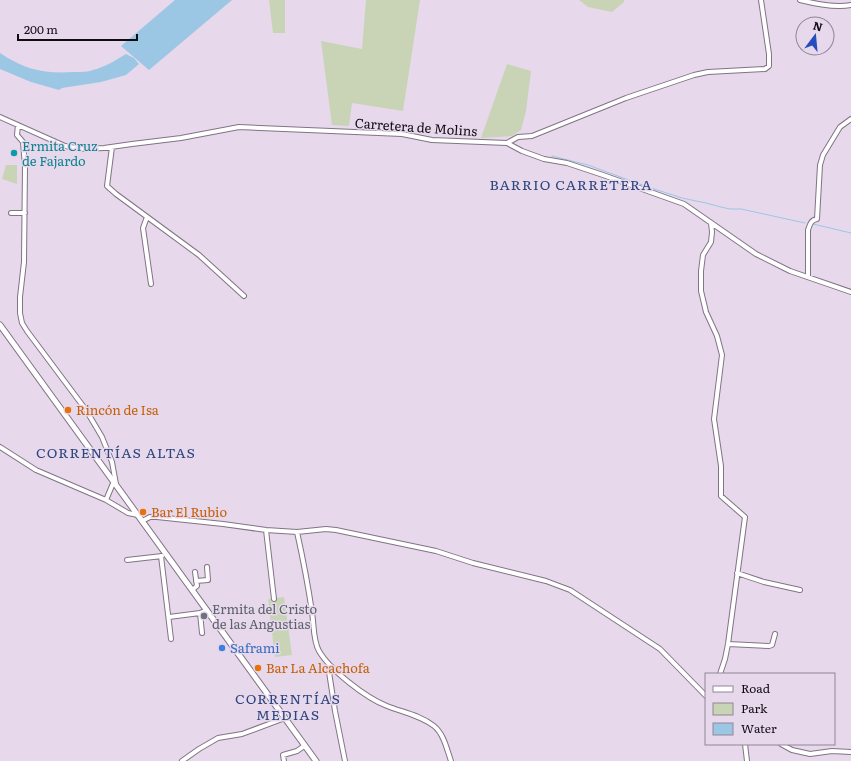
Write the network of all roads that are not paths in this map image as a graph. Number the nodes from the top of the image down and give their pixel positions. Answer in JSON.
{"nodes":[{"id":1,"x":761,"y":0,"type":"edge"},
{"id":2,"x":800,"y":0,"type":"edge"},
{"id":3,"x":851,"y":5,"type":"edge"},
{"id":4,"x":0,"y":117,"type":"edge"},
{"id":5,"x":851,"y":119,"type":"edge"},
{"id":6,"x":18,"y":125,"type":"junction"},
{"id":7,"x":507,"y":143,"type":"junction"},
{"id":8,"x":112,"y":147,"type":"junction"},
{"id":9,"x":11,"y":213,"type":"dead end"},
{"id":10,"x":25,"y":213,"type":"junction"},
{"id":11,"x":147,"y":217,"type":"junction"},
{"id":12,"x":711,"y":223,"type":"junction"},
{"id":13,"x":808,"y":277,"type":"junction"},
{"id":14,"x":151,"y":284,"type":"dead end"},
{"id":15,"x":851,"y":292,"type":"edge"},
{"id":16,"x":244,"y":296,"type":"dead end"},
{"id":17,"x":0,"y":325,"type":"edge"},
{"id":18,"x":0,"y":447,"type":"edge"},
{"id":19,"x":115,"y":483,"type":"junction"},
{"id":20,"x":106,"y":500,"type":"junction"},
{"id":21,"x":138,"y":515,"type":"junction"},
{"id":22,"x":142,"y":521,"type":"junction"},
{"id":23,"x":266,"y":530,"type":"junction"},
{"id":24,"x":297,"y":532,"type":"junction"},
{"id":25,"x":164,"y":556,"type":"junction"},
{"id":26,"x":126,"y":560,"type":"dead end"},
{"id":27,"x":207,"y":567,"type":"dead end"},
{"id":28,"x":195,"y":572,"type":"dead end"},
{"id":29,"x":737,"y":573,"type":"junction"},
{"id":30,"x":196,"y":581,"type":"junction"},
{"id":31,"x":192,"y":590,"type":"junction"},
{"id":32,"x":800,"y":590,"type":"dead end"},
{"id":33,"x":274,"y":599,"type":"dead end"},
{"id":34,"x":207,"y":610,"type":"junction"},
{"id":35,"x":200,"y":613,"type":"junction"},
{"id":36,"x":169,"y":617,"type":"junction"},
{"id":37,"x":202,"y":633,"type":"dead end"},
{"id":38,"x":775,"y":634,"type":"dead end"},
{"id":39,"x":171,"y":639,"type":"dead end"},
{"id":40,"x":728,"y":644,"type":"junction"},
{"id":41,"x":331,"y":666,"type":"junction"},
{"id":42,"x":720,"y":673,"type":"edge"},
{"id":43,"x":705,"y":695,"type":"edge"},
{"id":44,"x":284,"y":718,"type":"junction"},
{"id":45,"x":745,"y":745,"type":"edge"},
{"id":46,"x":783,"y":745,"type":"edge"},
{"id":47,"x":304,"y":746,"type":"junction"},
{"id":48,"x":851,"y":752,"type":"edge"},
{"id":49,"x":182,"y":761,"type":"edge"},
{"id":50,"x":284,"y":761,"type":"edge"},
{"id":51,"x":316,"y":761,"type":"edge"},
{"id":52,"x":345,"y":761,"type":"edge"},
{"id":53,"x":451,"y":761,"type":"edge"},
{"id":54,"x":747,"y":761,"type":"edge"}],
"edges":[{"from":1,"to":7,"type":"street"},
{"from":2,"to":3,"type":"street"},
{"from":4,"to":6,"type":"street","name":"Carretera de Molins"},
{"from":5,"to":13,"type":"street"},
{"from":6,"to":8,"type":"street","name":"Carretera de Molins"},
{"from":6,"to":10,"type":"street"},
{"from":7,"to":8,"type":"street","name":"Carretera de Molins"},
{"from":7,"to":12,"type":"street","name":"Carretera de Molins"},
{"from":8,"to":11,"type":"street"},
{"from":9,"to":10,"type":"street"},
{"from":10,"to":19,"type":"street"},
{"from":11,"to":14,"type":"street"},
{"from":11,"to":16,"type":"street"},
{"from":12,"to":13,"type":"street","name":"Carretera de Molins"},
{"from":12,"to":29,"type":"street"},
{"from":13,"to":15,"type":"street","name":"Carretera de Molins"},
{"from":17,"to":19,"type":"main road"},
{"from":18,"to":20,"type":"street"},
{"from":19,"to":20,"type":"street"},
{"from":19,"to":21,"type":"main road"},
{"from":20,"to":21,"type":"street"},
{"from":21,"to":22,"type":"main road"},
{"from":22,"to":23,"type":"street"},
{"from":22,"to":25,"type":"main road"},
{"from":23,"to":24,"type":"street"},
{"from":23,"to":33,"type":"street"},
{"from":24,"to":41,"type":"street"},
{"from":24,"to":43,"type":"street"},
{"from":25,"to":26,"type":"street"},
{"from":25,"to":31,"type":"main road"},
{"from":25,"to":36,"type":"street"},
{"from":27,"to":30,"type":"street"},
{"from":28,"to":30,"type":"street"},
{"from":29,"to":32,"type":"street"},
{"from":29,"to":40,"type":"street"},
{"from":30,"to":31,"type":"street"},
{"from":31,"to":34,"type":"main road"},
{"from":34,"to":35,"type":"street"},
{"from":34,"to":44,"type":"main road"},
{"from":35,"to":36,"type":"street"},
{"from":35,"to":37,"type":"street"},
{"from":36,"to":39,"type":"street"},
{"from":38,"to":40,"type":"street"},
{"from":40,"to":42,"type":"street"},
{"from":41,"to":52,"type":"street"},
{"from":41,"to":53,"type":"street"},
{"from":44,"to":47,"type":"main road"},
{"from":44,"to":49,"type":"street"},
{"from":45,"to":54,"type":"street"},
{"from":46,"to":48,"type":"street"},
{"from":47,"to":50,"type":"street"},
{"from":47,"to":51,"type":"main road"}]}
